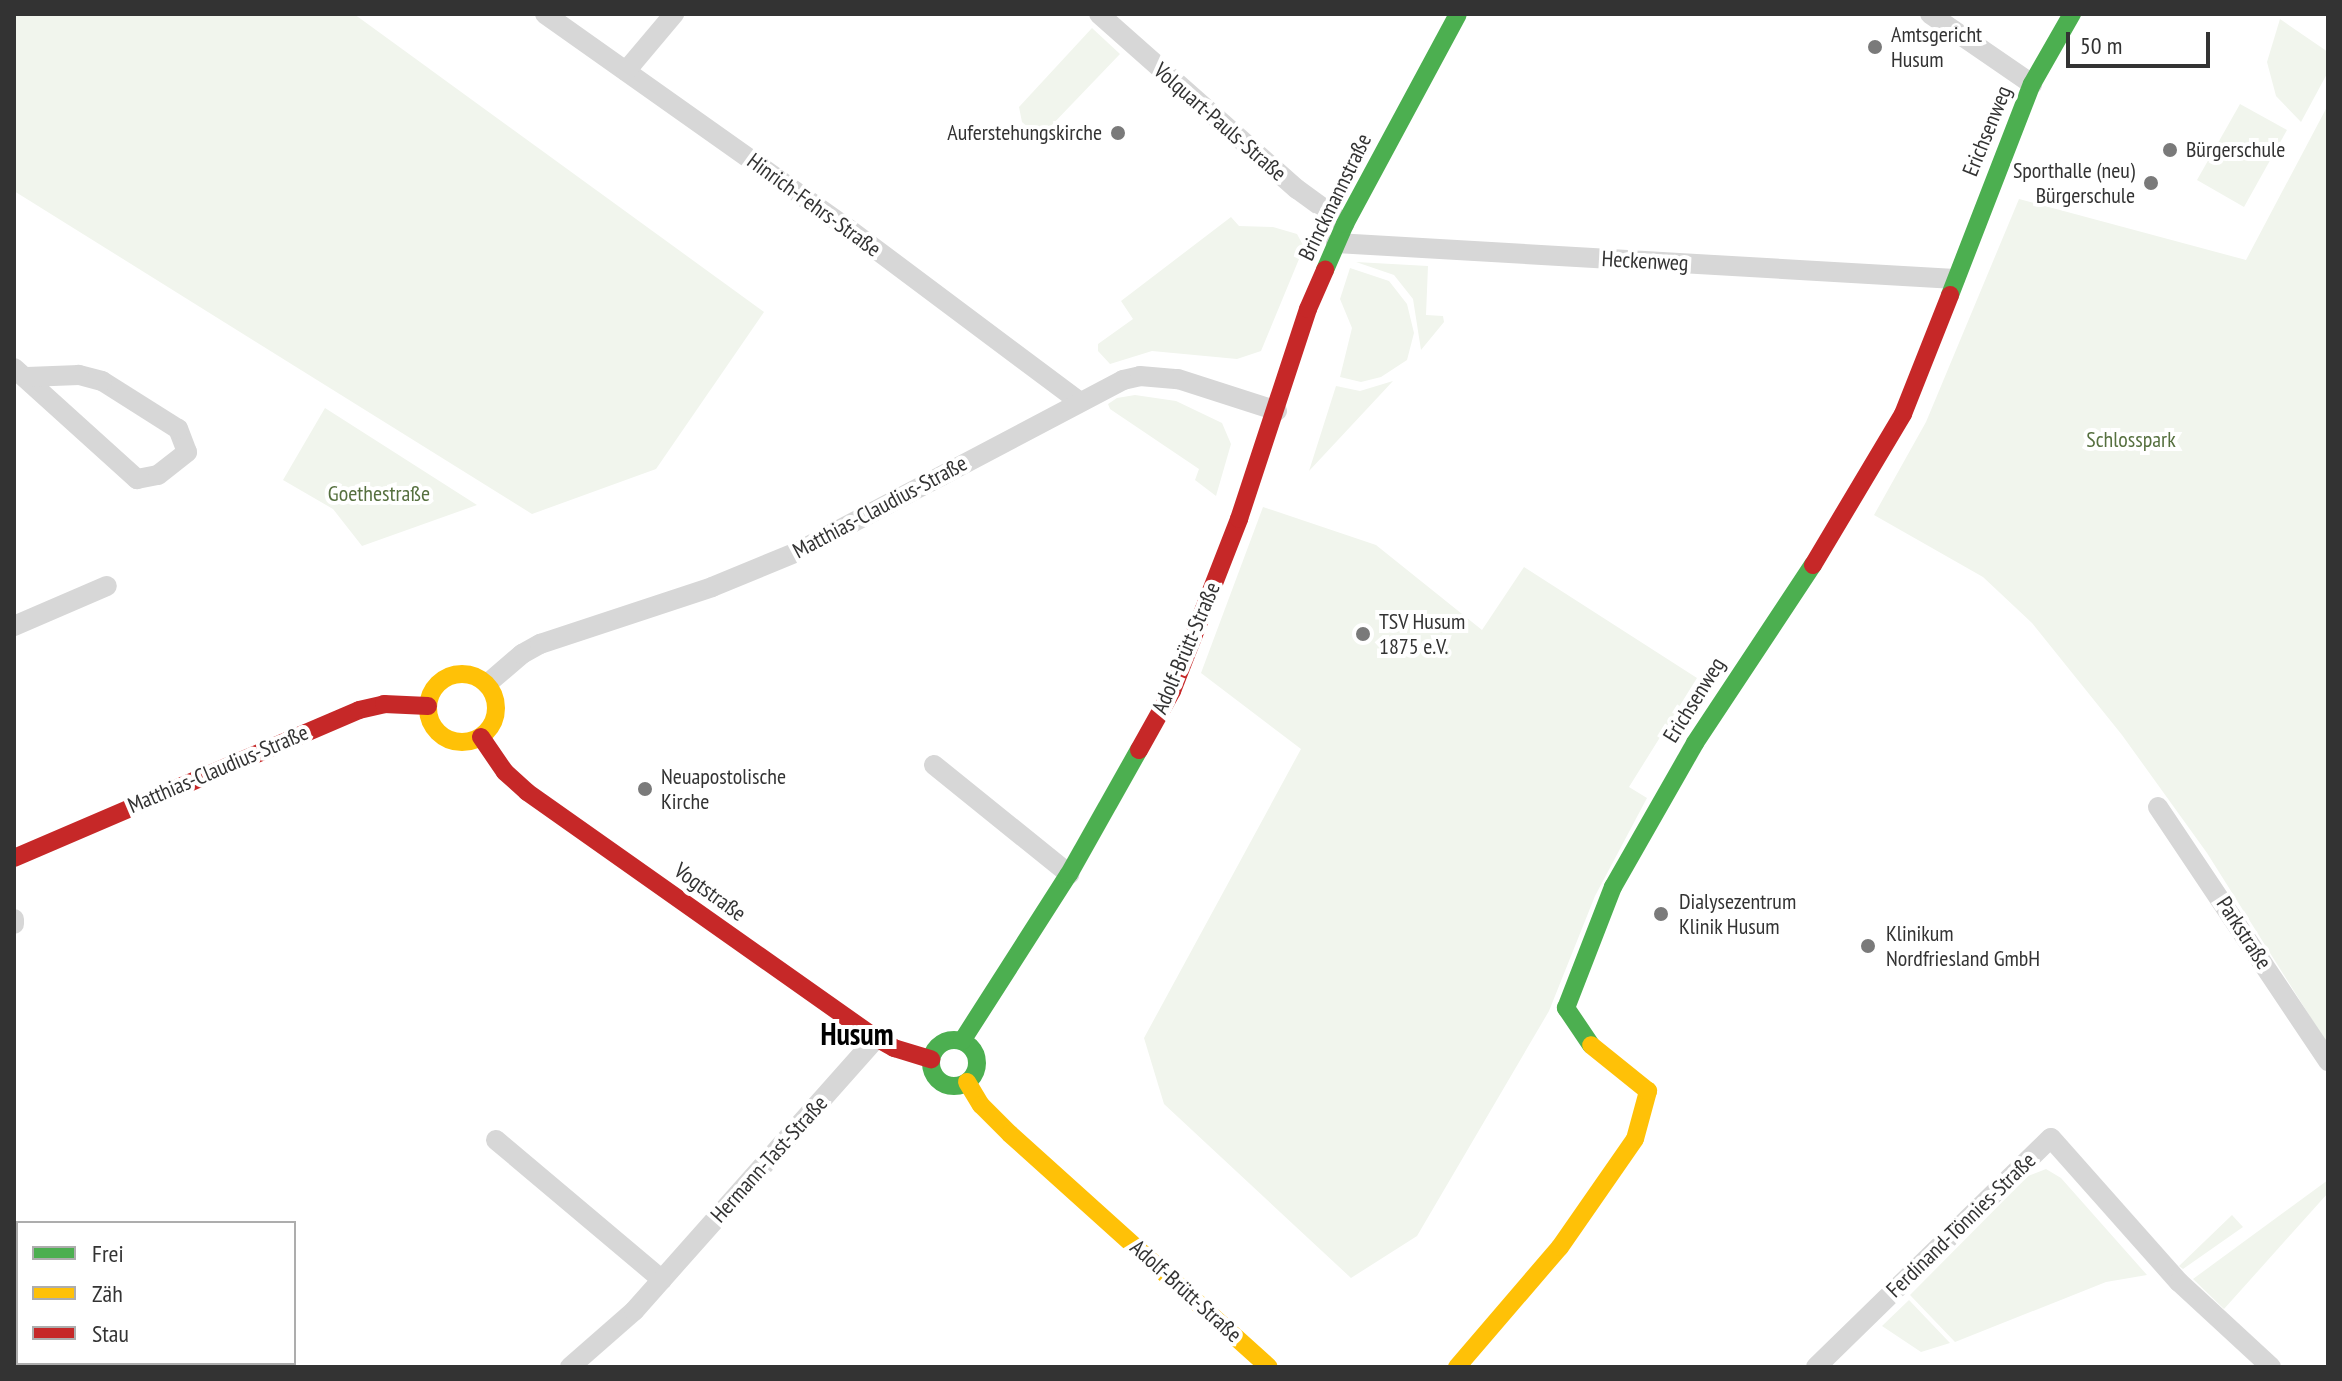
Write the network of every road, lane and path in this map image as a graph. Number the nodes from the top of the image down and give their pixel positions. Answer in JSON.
{"nodes":[{"id":1,"x":545,"y":14,"type":"edge"},
{"id":2,"x":674,"y":14,"type":"edge"},
{"id":3,"x":1099,"y":14,"type":"edge"},
{"id":4,"x":1458,"y":14,"type":"edge"},
{"id":5,"x":1930,"y":14,"type":"edge"},
{"id":6,"x":2072,"y":14,"type":"edge"},
{"id":7,"x":626,"y":71,"type":"junction"},
{"id":8,"x":2032,"y":84,"type":"junction"},
{"id":9,"x":1345,"y":224,"type":"junction"},
{"id":10,"x":1336,"y":243,"type":"junction"},
{"id":11,"x":1955,"y":279,"type":"junction"},
{"id":12,"x":21,"y":372,"type":"edge"},
{"id":13,"x":1079,"y":401,"type":"junction"},
{"id":14,"x":1277,"y":411,"type":"junction"},
{"id":15,"x":107,"y":586,"type":"dead end"},
{"id":16,"x":14,"y":626,"type":"edge"},
{"id":17,"x":487,"y":684,"type":"junction"},
{"id":18,"x":428,"y":706,"type":"junction"},
{"id":19,"x":481,"y":737,"type":"junction"},
{"id":20,"x":934,"y":765,"type":"dead end"},
{"id":21,"x":2158,"y":807,"type":"dead end"},
{"id":22,"x":14,"y":858,"type":"edge"},
{"id":23,"x":1069,"y":874,"type":"junction"},
{"id":24,"x":876,"y":1038,"type":"junction"},
{"id":25,"x":962,"y":1041,"type":"junction"},
{"id":26,"x":931,"y":1059,"type":"junction"},
{"id":27,"x":2328,"y":1061,"type":"edge"},
{"id":28,"x":967,"y":1082,"type":"junction"},
{"id":29,"x":496,"y":1140,"type":"dead end"},
{"id":30,"x":662,"y":1280,"type":"junction"},
{"id":31,"x":570,"y":1367,"type":"edge"},
{"id":32,"x":1269,"y":1367,"type":"edge"},
{"id":33,"x":1457,"y":1367,"type":"edge"},
{"id":34,"x":1816,"y":1367,"type":"edge"},
{"id":35,"x":2271,"y":1367,"type":"edge"}],
"edges":[{"from":1,"to":7,"type":"street","name":"Hinrich-Fehrs-Straße"},
{"from":2,"to":7,"type":"street"},
{"from":3,"to":9,"type":"street","name":"Volquart-Pauls-Straße"},
{"from":4,"to":9,"type":"street","name":"Brinckmannstraße"},
{"from":5,"to":8,"type":"street"},
{"from":6,"to":8,"type":"street","name":"Erichsenweg"},
{"from":7,"to":13,"type":"street","name":"Hinrich-Fehrs-Straße"},
{"from":8,"to":11,"type":"street","name":"Erichsenweg"},
{"from":9,"to":10,"type":"street","name":"Brinckmannstraße"},
{"from":10,"to":11,"type":"street","name":"Heckenweg"},
{"from":10,"to":14,"type":"street","name":"Brinckmannstraße"},
{"from":11,"to":33,"type":"street","name":"Erichsenweg"},
{"from":12,"to":12,"type":"street"},
{"from":13,"to":14,"type":"street","name":"Matthias-Claudius-Straße"},
{"from":13,"to":17,"type":"street","name":"Matthias-Claudius-Straße"},
{"from":14,"to":23,"type":"street","name":"Adolf-Brütt-Straße"},
{"from":15,"to":16,"type":"street"},
{"from":17,"to":18,"type":"street"},
{"from":17,"to":19,"type":"street"},
{"from":18,"to":19,"type":"street"},
{"from":18,"to":22,"type":"street","name":"Matthias-Claudius-Straße"},
{"from":19,"to":24,"type":"street","name":"Vogtstraße"},
{"from":20,"to":23,"type":"street"},
{"from":21,"to":27,"type":"street","name":"Parkstraße"},
{"from":23,"to":25,"type":"street","name":"Adolf-Brütt-Straße"},
{"from":24,"to":26,"type":"street","name":"Vogtstraße"},
{"from":24,"to":30,"type":"street","name":"Hermann-Tast-Straße"},
{"from":25,"to":26,"type":"street","name":"Adolf-Brütt-Straße"},
{"from":25,"to":28,"type":"street"},
{"from":26,"to":28,"type":"street"},
{"from":28,"to":32,"type":"street","name":"Adolf-Brütt-Straße"},
{"from":29,"to":30,"type":"street"},
{"from":30,"to":31,"type":"street","name":"Hermann-Tast-Straße"},
{"from":34,"to":35,"type":"street","name":"Ferdinand-Tönnies-Straße"}]}
